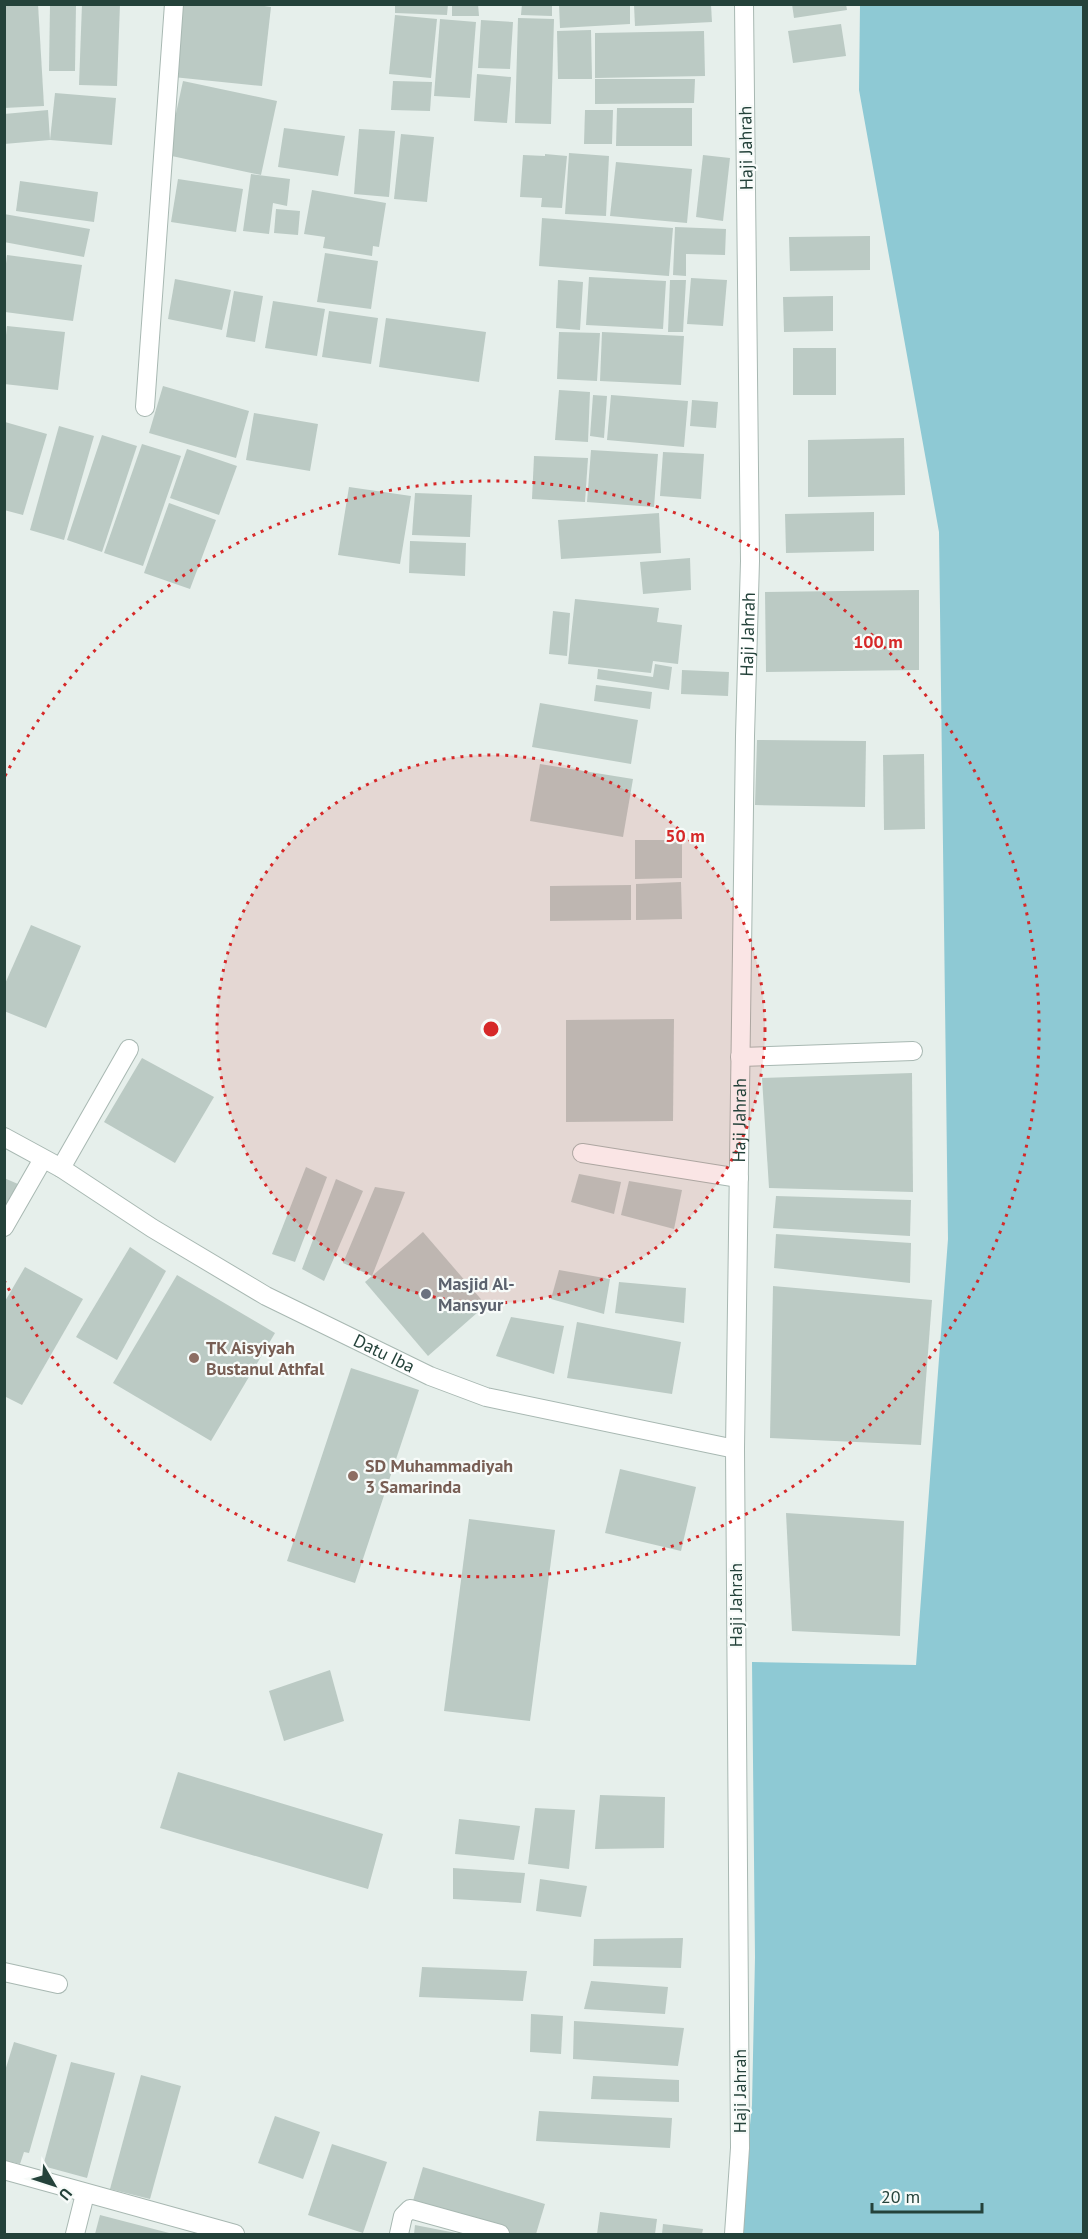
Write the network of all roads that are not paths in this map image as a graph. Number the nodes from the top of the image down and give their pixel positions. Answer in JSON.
{"nodes":[{"id":1,"x":174,"y":4,"type":"edge"},
{"id":2,"x":744,"y":4,"type":"edge"},
{"id":3,"x":145,"y":407,"type":"dead end"},
{"id":4,"x":129,"y":1049,"type":"dead end"},
{"id":5,"x":913,"y":1051,"type":"dead end"},
{"id":6,"x":740,"y":1057,"type":"junction"},
{"id":7,"x":4,"y":1137,"type":"edge"},
{"id":8,"x":582,"y":1152,"type":"dead end"},
{"id":9,"x":43,"y":1159,"type":"junction"},
{"id":10,"x":61,"y":1168,"type":"junction"},
{"id":11,"x":739,"y":1178,"type":"junction"},
{"id":12,"x":4,"y":1227,"type":"edge"},
{"id":13,"x":735,"y":1449,"type":"junction"},
{"id":14,"x":4,"y":1972,"type":"edge"},
{"id":15,"x":58,"y":1984,"type":"dead end"},
{"id":16,"x":4,"y":2170,"type":"edge"},
{"id":17,"x":85,"y":2194,"type":"junction"},
{"id":18,"x":75,"y":2235,"type":"edge"},
{"id":19,"x":235,"y":2235,"type":"edge"},
{"id":20,"x":399,"y":2235,"type":"edge"},
{"id":21,"x":500,"y":2235,"type":"edge"},
{"id":22,"x":734,"y":2235,"type":"edge"}],
"edges":[{"from":1,"to":3,"type":"street"},
{"from":2,"to":6,"type":"street","name":"Haji Jahrah"},
{"from":4,"to":10,"type":"street"},
{"from":5,"to":6,"type":"street"},
{"from":6,"to":11,"type":"street","name":"Haji Jahrah"},
{"from":7,"to":9,"type":"street","name":"Datu Iba"},
{"from":8,"to":11,"type":"street"},
{"from":9,"to":10,"type":"street","name":"Datu Iba"},
{"from":9,"to":12,"type":"street"},
{"from":10,"to":13,"type":"street","name":"Datu Iba"},
{"from":11,"to":13,"type":"street","name":"Haji Jahrah"},
{"from":13,"to":22,"type":"street","name":"Haji Jahrah"},
{"from":14,"to":15,"type":"street"},
{"from":16,"to":17,"type":"street"},
{"from":17,"to":18,"type":"street"},
{"from":17,"to":19,"type":"street"},
{"from":20,"to":21,"type":"street"}]}
